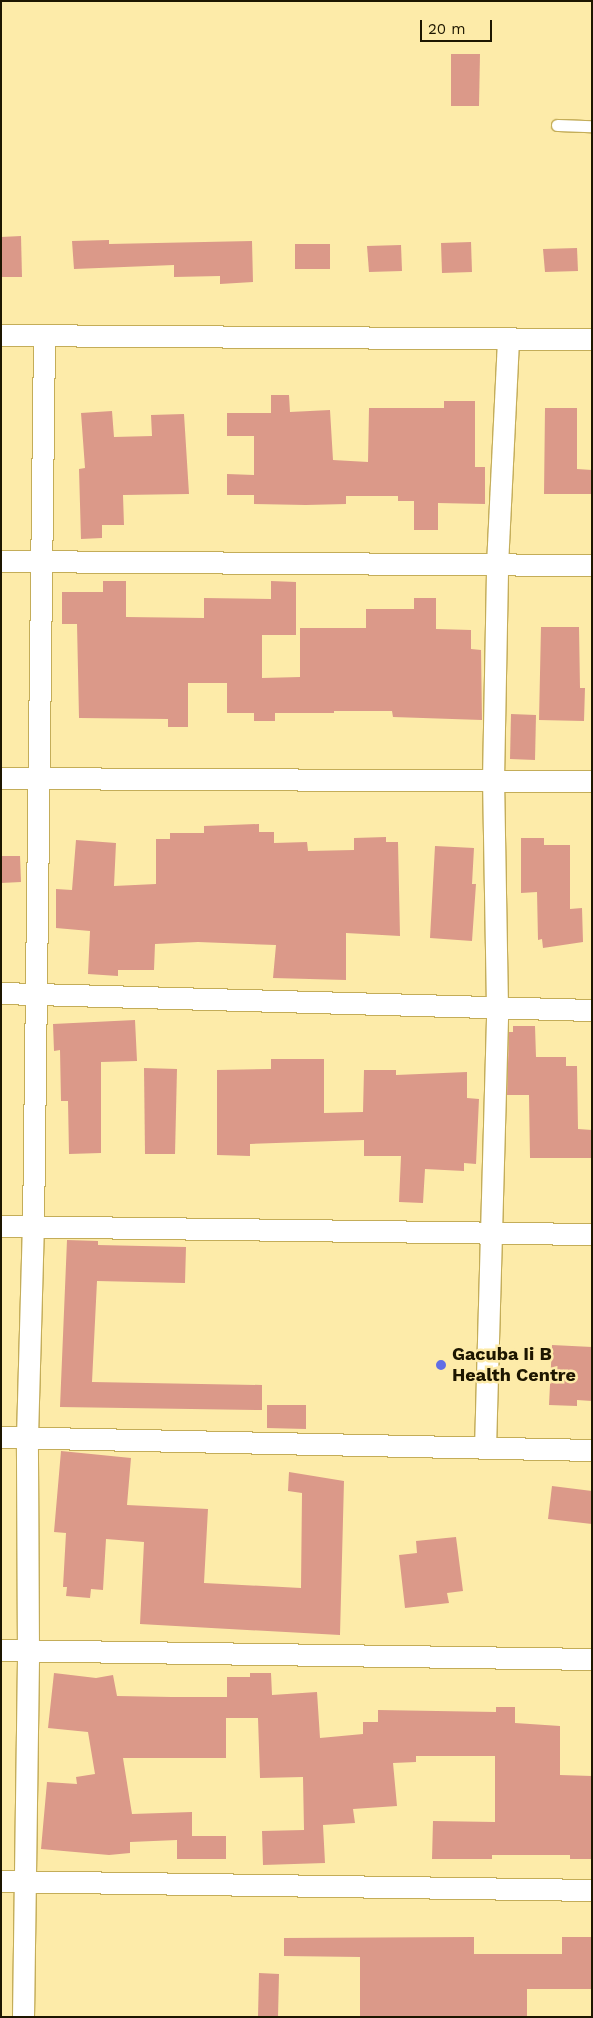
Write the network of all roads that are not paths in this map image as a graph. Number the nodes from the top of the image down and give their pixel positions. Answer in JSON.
{"nodes":[{"id":1,"x":557,"y":125,"type":"dead end"},
{"id":2,"x":592,"y":126,"type":"edge"},
{"id":3,"x":1,"y":335,"type":"edge"},
{"id":4,"x":44,"y":335,"type":"junction"},
{"id":5,"x":592,"y":339,"type":"edge"},
{"id":6,"x":508,"y":340,"type":"junction"},
{"id":7,"x":1,"y":561,"type":"edge"},
{"id":8,"x":39,"y":562,"type":"junction"},
{"id":9,"x":497,"y":565,"type":"junction"},
{"id":10,"x":592,"y":565,"type":"edge"},
{"id":11,"x":1,"y":778,"type":"edge"},
{"id":12,"x":39,"y":778,"type":"junction"},
{"id":13,"x":493,"y":780,"type":"junction"},
{"id":14,"x":592,"y":781,"type":"edge"},
{"id":15,"x":1,"y":993,"type":"edge"},
{"id":16,"x":36,"y":993,"type":"junction"},
{"id":17,"x":497,"y":1007,"type":"junction"},
{"id":18,"x":592,"y":1010,"type":"edge"},
{"id":19,"x":1,"y":1226,"type":"edge"},
{"id":20,"x":33,"y":1226,"type":"junction"},
{"id":21,"x":492,"y":1231,"type":"junction"},
{"id":22,"x":592,"y":1234,"type":"edge"},
{"id":23,"x":1,"y":1437,"type":"edge"},
{"id":24,"x":27,"y":1438,"type":"junction"},
{"id":25,"x":485,"y":1448,"type":"junction"},
{"id":26,"x":592,"y":1450,"type":"edge"},
{"id":27,"x":1,"y":1650,"type":"edge"},
{"id":28,"x":28,"y":1651,"type":"junction"},
{"id":29,"x":592,"y":1659,"type":"edge"},
{"id":30,"x":1,"y":1880,"type":"edge"},
{"id":31,"x":25,"y":1881,"type":"junction"},
{"id":32,"x":592,"y":1890,"type":"edge"},
{"id":33,"x":24,"y":2017,"type":"edge"}],
"edges":[{"from":1,"to":2,"type":"lane"},
{"from":3,"to":4,"type":"street"},
{"from":4,"to":6,"type":"street"},
{"from":4,"to":8,"type":"street"},
{"from":5,"to":6,"type":"street"},
{"from":6,"to":9,"type":"street"},
{"from":7,"to":8,"type":"street"},
{"from":8,"to":9,"type":"street"},
{"from":8,"to":12,"type":"street"},
{"from":9,"to":10,"type":"street"},
{"from":9,"to":13,"type":"street"},
{"from":11,"to":12,"type":"street"},
{"from":12,"to":13,"type":"street"},
{"from":12,"to":16,"type":"street"},
{"from":13,"to":14,"type":"street"},
{"from":13,"to":17,"type":"street"},
{"from":15,"to":16,"type":"street"},
{"from":16,"to":17,"type":"street"},
{"from":16,"to":20,"type":"street"},
{"from":17,"to":18,"type":"street"},
{"from":17,"to":21,"type":"street"},
{"from":19,"to":20,"type":"street"},
{"from":20,"to":21,"type":"street"},
{"from":20,"to":24,"type":"street"},
{"from":21,"to":22,"type":"street"},
{"from":21,"to":25,"type":"street"},
{"from":23,"to":24,"type":"street"},
{"from":24,"to":25,"type":"street"},
{"from":24,"to":28,"type":"street"},
{"from":25,"to":26,"type":"street"},
{"from":27,"to":28,"type":"street"},
{"from":28,"to":29,"type":"street"},
{"from":28,"to":31,"type":"street"},
{"from":30,"to":31,"type":"street"},
{"from":31,"to":32,"type":"street"},
{"from":31,"to":33,"type":"street"}]}
